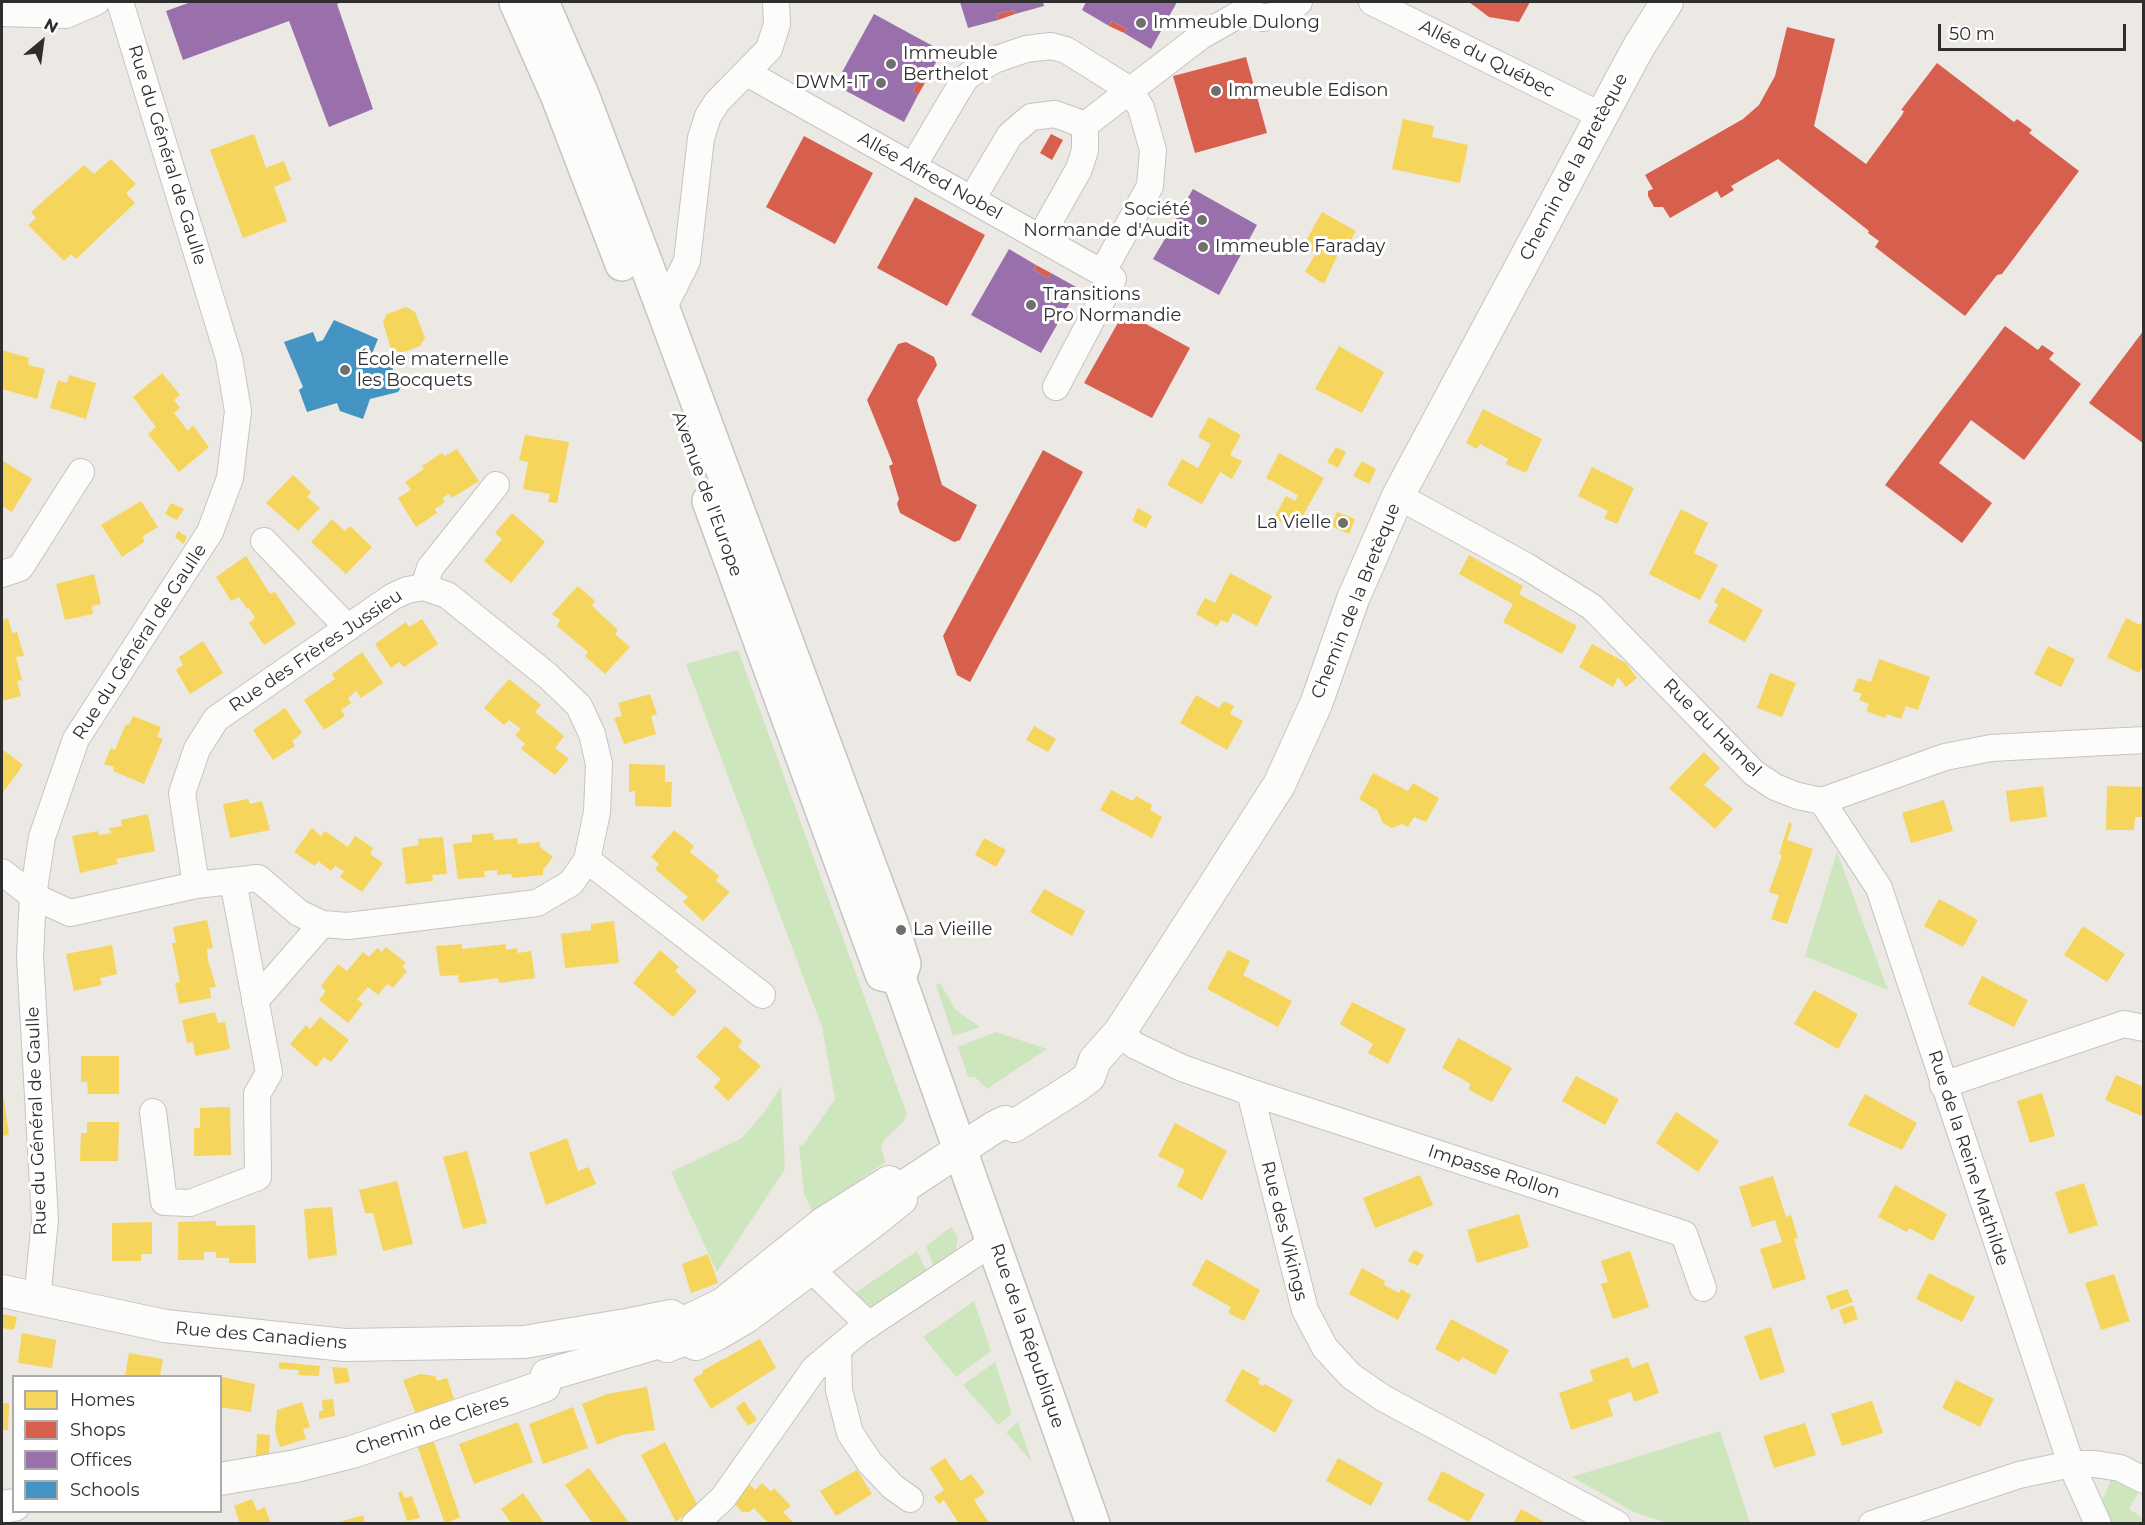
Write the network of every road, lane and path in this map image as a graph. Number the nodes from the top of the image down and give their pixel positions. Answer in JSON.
{"nodes":[{"id":1,"x":96,"y":2,"type":"edge"},
{"id":2,"x":120,"y":2,"type":"edge"},
{"id":3,"x":516,"y":2,"type":"edge"},
{"id":4,"x":542,"y":2,"type":"edge"},
{"id":5,"x":776,"y":2,"type":"edge"},
{"id":6,"x":1299,"y":2,"type":"edge"},
{"id":7,"x":1372,"y":2,"type":"edge"},
{"id":8,"x":1667,"y":2,"type":"edge"},
{"id":9,"x":1244,"y":6,"type":"edge"},
{"id":10,"x":2,"y":13,"type":"edge"},
{"id":11,"x":747,"y":73,"type":"junction"},
{"id":12,"x":1130,"y":90,"type":"junction"},
{"id":13,"x":1602,"y":116,"type":"junction"},
{"id":14,"x":1085,"y":124,"type":"junction"},
{"id":15,"x":914,"y":166,"type":"junction"},
{"id":16,"x":972,"y":199,"type":"junction"},
{"id":17,"x":1040,"y":238,"type":"junction"},
{"id":18,"x":1108,"y":276,"type":"junction"},
{"id":19,"x":663,"y":309,"type":"junction"},
{"id":20,"x":1056,"y":387,"type":"dead end"},
{"id":21,"x":81,"y":472,"type":"dead end"},
{"id":22,"x":496,"y":485,"type":"dead end"},
{"id":23,"x":1398,"y":496,"type":"junction"},
{"id":24,"x":264,"y":541,"type":"dead end"},
{"id":25,"x":2,"y":574,"type":"edge"},
{"id":26,"x":424,"y":587,"type":"junction"},
{"id":27,"x":348,"y":628,"type":"junction"},
{"id":28,"x":2144,"y":740,"type":"edge"},
{"id":29,"x":1822,"y":801,"type":"junction"},
{"id":30,"x":586,"y":860,"type":"junction"},
{"id":31,"x":2,"y":872,"type":"edge"},
{"id":32,"x":233,"y":881,"type":"junction"},
{"id":33,"x":196,"y":885,"type":"junction"},
{"id":34,"x":33,"y":896,"type":"junction"},
{"id":35,"x":322,"y":924,"type":"junction"},
{"id":36,"x":899,"y":978,"type":"junction"},
{"id":37,"x":762,"y":995,"type":"dead end"},
{"id":38,"x":255,"y":1001,"type":"junction"},
{"id":39,"x":2144,"y":1028,"type":"edge"},
{"id":40,"x":1120,"y":1032,"type":"junction"},
{"id":41,"x":1943,"y":1085,"type":"junction"},
{"id":42,"x":1250,"y":1092,"type":"junction"},
{"id":43,"x":153,"y":1112,"type":"dead end"},
{"id":44,"x":960,"y":1149,"type":"junction"},
{"id":45,"x":899,"y":1190,"type":"junction"},
{"id":46,"x":993,"y":1242,"type":"junction"},
{"id":47,"x":810,"y":1268,"type":"junction"},
{"id":48,"x":1703,"y":1288,"type":"dead end"},
{"id":49,"x":2,"y":1291,"type":"edge"},
{"id":50,"x":37,"y":1299,"type":"junction"},
{"id":51,"x":869,"y":1325,"type":"junction"},
{"id":52,"x":679,"y":1336,"type":"junction"},
{"id":53,"x":632,"y":1337,"type":"junction"},
{"id":54,"x":524,"y":1342,"type":"junction"},
{"id":55,"x":838,"y":1349,"type":"junction"},
{"id":56,"x":547,"y":1375,"type":"junction"},
{"id":57,"x":2071,"y":1464,"type":"junction"},
{"id":58,"x":222,"y":1479,"type":"edge"},
{"id":59,"x":2144,"y":1479,"type":"edge"},
{"id":60,"x":910,"y":1499,"type":"dead end"},
{"id":61,"x":695,"y":1524,"type":"edge"},
{"id":62,"x":1093,"y":1524,"type":"edge"},
{"id":63,"x":1617,"y":1524,"type":"edge"},
{"id":64,"x":1872,"y":1524,"type":"edge"},
{"id":65,"x":2098,"y":1524,"type":"edge"}],
"edges":[{"from":1,"to":10,"type":"street"},
{"from":2,"to":34,"type":"street","name":"Rue du Général de Gaulle"},
{"from":3,"to":36,"type":"main road","name":"Avenue de l'Europe"},
{"from":4,"to":19,"type":"main road","name":"Avenue de l'Europe"},
{"from":5,"to":11,"type":"street"},
{"from":6,"to":9,"type":"street"},
{"from":7,"to":13,"type":"street","name":"Allée du Québec"},
{"from":8,"to":13,"type":"street","name":"Chemin de la Bretèque"},
{"from":9,"to":12,"type":"street"},
{"from":11,"to":15,"type":"street","name":"Allée Alfred Nobel"},
{"from":11,"to":19,"type":"street"},
{"from":12,"to":14,"type":"street"},
{"from":12,"to":15,"type":"street"},
{"from":12,"to":18,"type":"street"},
{"from":13,"to":23,"type":"street","name":"Chemin de la Bretèque"},
{"from":14,"to":16,"type":"street"},
{"from":14,"to":17,"type":"street"},
{"from":15,"to":16,"type":"street","name":"Allée Alfred Nobel"},
{"from":16,"to":17,"type":"street","name":"Allée Alfred Nobel"},
{"from":17,"to":18,"type":"street","name":"Allée Alfred Nobel"},
{"from":18,"to":20,"type":"street"},
{"from":19,"to":36,"type":"main road","name":"Avenue de l'Europe"},
{"from":21,"to":25,"type":"street"},
{"from":22,"to":26,"type":"street"},
{"from":23,"to":29,"type":"street","name":"Rue du Hamel"},
{"from":23,"to":40,"type":"street","name":"Chemin de la Bretèque"},
{"from":24,"to":27,"type":"street"},
{"from":26,"to":27,"type":"street","name":"Rue des Frères Jussieu"},
{"from":26,"to":30,"type":"street","name":"Rue des Frères Jussieu"},
{"from":27,"to":33,"type":"street","name":"Rue des Frères Jussieu"},
{"from":28,"to":29,"type":"street"},
{"from":29,"to":41,"type":"street","name":"Rue de la Reine Mathilde"},
{"from":30,"to":35,"type":"street","name":"Rue des Frères Jussieu"},
{"from":30,"to":37,"type":"street"},
{"from":31,"to":34,"type":"street","name":"Rue des Frères Jussieu"},
{"from":32,"to":33,"type":"street","name":"Rue des Frères Jussieu"},
{"from":32,"to":35,"type":"street","name":"Rue des Frères Jussieu"},
{"from":32,"to":38,"type":"street"},
{"from":33,"to":34,"type":"street","name":"Rue des Frères Jussieu"},
{"from":34,"to":50,"type":"street","name":"Rue du Général de Gaulle"},
{"from":35,"to":38,"type":"street"},
{"from":36,"to":44,"type":"main road","name":"Avenue de l'Europe"},
{"from":38,"to":43,"type":"street"},
{"from":39,"to":41,"type":"street"},
{"from":40,"to":42,"type":"street"},
{"from":40,"to":44,"type":"street","name":"Chemin de la Bretèque"},
{"from":41,"to":57,"type":"street","name":"Rue de la Reine Mathilde"},
{"from":42,"to":48,"type":"street","name":"Impasse Rollon"},
{"from":42,"to":63,"type":"street","name":"Rue des Vikings"},
{"from":44,"to":45,"type":"street"},
{"from":44,"to":46,"type":"main road","name":"Rue de la République"},
{"from":45,"to":47,"type":"street"},
{"from":45,"to":52,"type":"street"},
{"from":46,"to":51,"type":"street"},
{"from":46,"to":62,"type":"main road","name":"Rue de la République"},
{"from":47,"to":51,"type":"street"},
{"from":47,"to":52,"type":"street"},
{"from":49,"to":50,"type":"street","name":"Rue des Canadiens"},
{"from":50,"to":54,"type":"street","name":"Rue des Canadiens"},
{"from":51,"to":55,"type":"street"},
{"from":52,"to":53,"type":"street"},
{"from":53,"to":54,"type":"street","name":"Rue des Canadiens"},
{"from":53,"to":56,"type":"street","name":"Chemin de Clères"},
{"from":54,"to":56,"type":"street"},
{"from":55,"to":60,"type":"street"},
{"from":55,"to":61,"type":"street"},
{"from":56,"to":58,"type":"street","name":"Chemin de Clères"},
{"from":57,"to":59,"type":"street"},
{"from":57,"to":64,"type":"street"},
{"from":57,"to":65,"type":"street","name":"Rue de la Reine Mathilde"}]}
